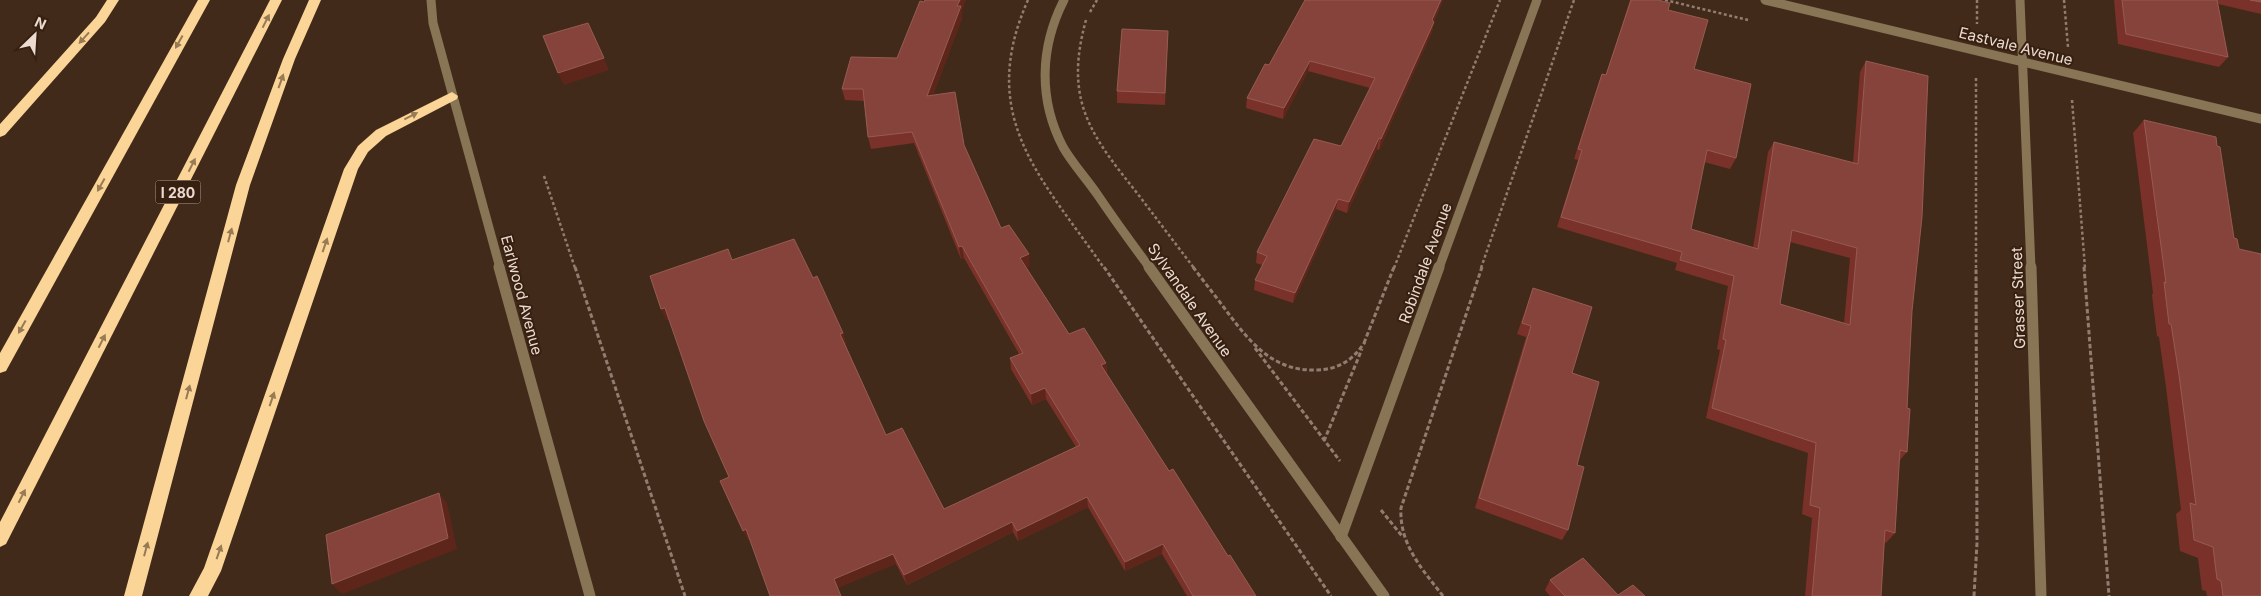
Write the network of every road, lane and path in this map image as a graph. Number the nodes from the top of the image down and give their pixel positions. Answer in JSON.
{"nodes":[{"id":1,"x":114,"y":0,"type":"edge"},
{"id":2,"x":204,"y":0,"type":"edge"},
{"id":3,"x":276,"y":0,"type":"edge"},
{"id":4,"x":315,"y":0,"type":"edge"},
{"id":5,"x":431,"y":0,"type":"edge"},
{"id":6,"x":1028,"y":0,"type":"edge"},
{"id":7,"x":1064,"y":0,"type":"edge"},
{"id":8,"x":1097,"y":0,"type":"edge"},
{"id":9,"x":1500,"y":0,"type":"edge"},
{"id":10,"x":1537,"y":0,"type":"edge"},
{"id":11,"x":1574,"y":0,"type":"edge"},
{"id":12,"x":1765,"y":0,"type":"edge"},
{"id":13,"x":1976,"y":0,"type":"edge"},
{"id":14,"x":2020,"y":0,"type":"edge"},
{"id":15,"x":2064,"y":0,"type":"edge"},
{"id":16,"x":1976,"y":51,"type":"junction"},
{"id":17,"x":2022,"y":62,"type":"junction"},
{"id":18,"x":2070,"y":73,"type":"junction"},
{"id":19,"x":452,"y":96,"type":"junction"},
{"id":20,"x":2261,"y":119,"type":"edge"},
{"id":21,"x":0,"y":132,"type":"edge"},
{"id":22,"x":544,"y":176,"type":"dead end"},
{"id":23,"x":1365,"y":342,"type":"junction"},
{"id":24,"x":1251,"y":343,"type":"junction"},
{"id":25,"x":0,"y":367,"type":"edge"},
{"id":26,"x":1324,"y":441,"type":"junction"},
{"id":27,"x":1360,"y":485,"type":"junction"},
{"id":28,"x":1341,"y":537,"type":"junction"},
{"id":29,"x":1402,"y":537,"type":"junction"},
{"id":30,"x":0,"y":540,"type":"edge"},
{"id":31,"x":133,"y":596,"type":"edge"},
{"id":32,"x":198,"y":596,"type":"edge"},
{"id":33,"x":590,"y":596,"type":"edge"},
{"id":34,"x":685,"y":596,"type":"edge"},
{"id":35,"x":1331,"y":596,"type":"edge"},
{"id":36,"x":1384,"y":596,"type":"edge"},
{"id":37,"x":1443,"y":596,"type":"edge"},
{"id":38,"x":1974,"y":596,"type":"edge"},
{"id":39,"x":2041,"y":596,"type":"edge"},
{"id":40,"x":2109,"y":596,"type":"edge"}],
"edges":[{"from":1,"to":21,"type":"highway","one_way":true},
{"from":2,"to":25,"type":"highway","one_way":true},
{"from":30,"to":3,"type":"highway","number":"I 280","one_way":true},
{"from":31,"to":4,"type":"highway","one_way":true},
{"from":5,"to":19,"type":"street","name":"Earlwood Avenue"},
{"from":6,"to":35,"type":"path"},
{"from":7,"to":28,"type":"street","name":"Sylvandale Avenue"},
{"from":8,"to":24,"type":"path"},
{"from":9,"to":23,"type":"path"},
{"from":10,"to":27,"type":"street","name":"Robindale Avenue"},
{"from":11,"to":29,"type":"path"},
{"from":12,"to":16,"type":"street","name":"Eastvale Avenue"},
{"from":13,"to":16,"type":"path"},
{"from":14,"to":17,"type":"street","name":"Grasser Street"},
{"from":15,"to":18,"type":"path"},
{"from":16,"to":17,"type":"street","name":"Eastvale Avenue"},
{"from":16,"to":38,"type":"path"},
{"from":17,"to":18,"type":"street","name":"Eastvale Avenue"},
{"from":17,"to":39,"type":"street","name":"Grasser Street"},
{"from":18,"to":20,"type":"street","name":"Eastvale Avenue"},
{"from":18,"to":40,"type":"path"},
{"from":32,"to":19,"type":"highway","one_way":true},
{"from":19,"to":33,"type":"street","name":"Earlwood Avenue"},
{"from":22,"to":34,"type":"path"},
{"from":23,"to":24,"type":"path"},
{"from":23,"to":26,"type":"path"},
{"from":24,"to":26,"type":"path"},
{"from":26,"to":27,"type":"path"},
{"from":27,"to":28,"type":"street","name":"Robindale Avenue"},
{"from":27,"to":29,"type":"path"},
{"from":28,"to":36,"type":"street","name":"Sylvandale Avenue"},
{"from":29,"to":37,"type":"path"}]}
